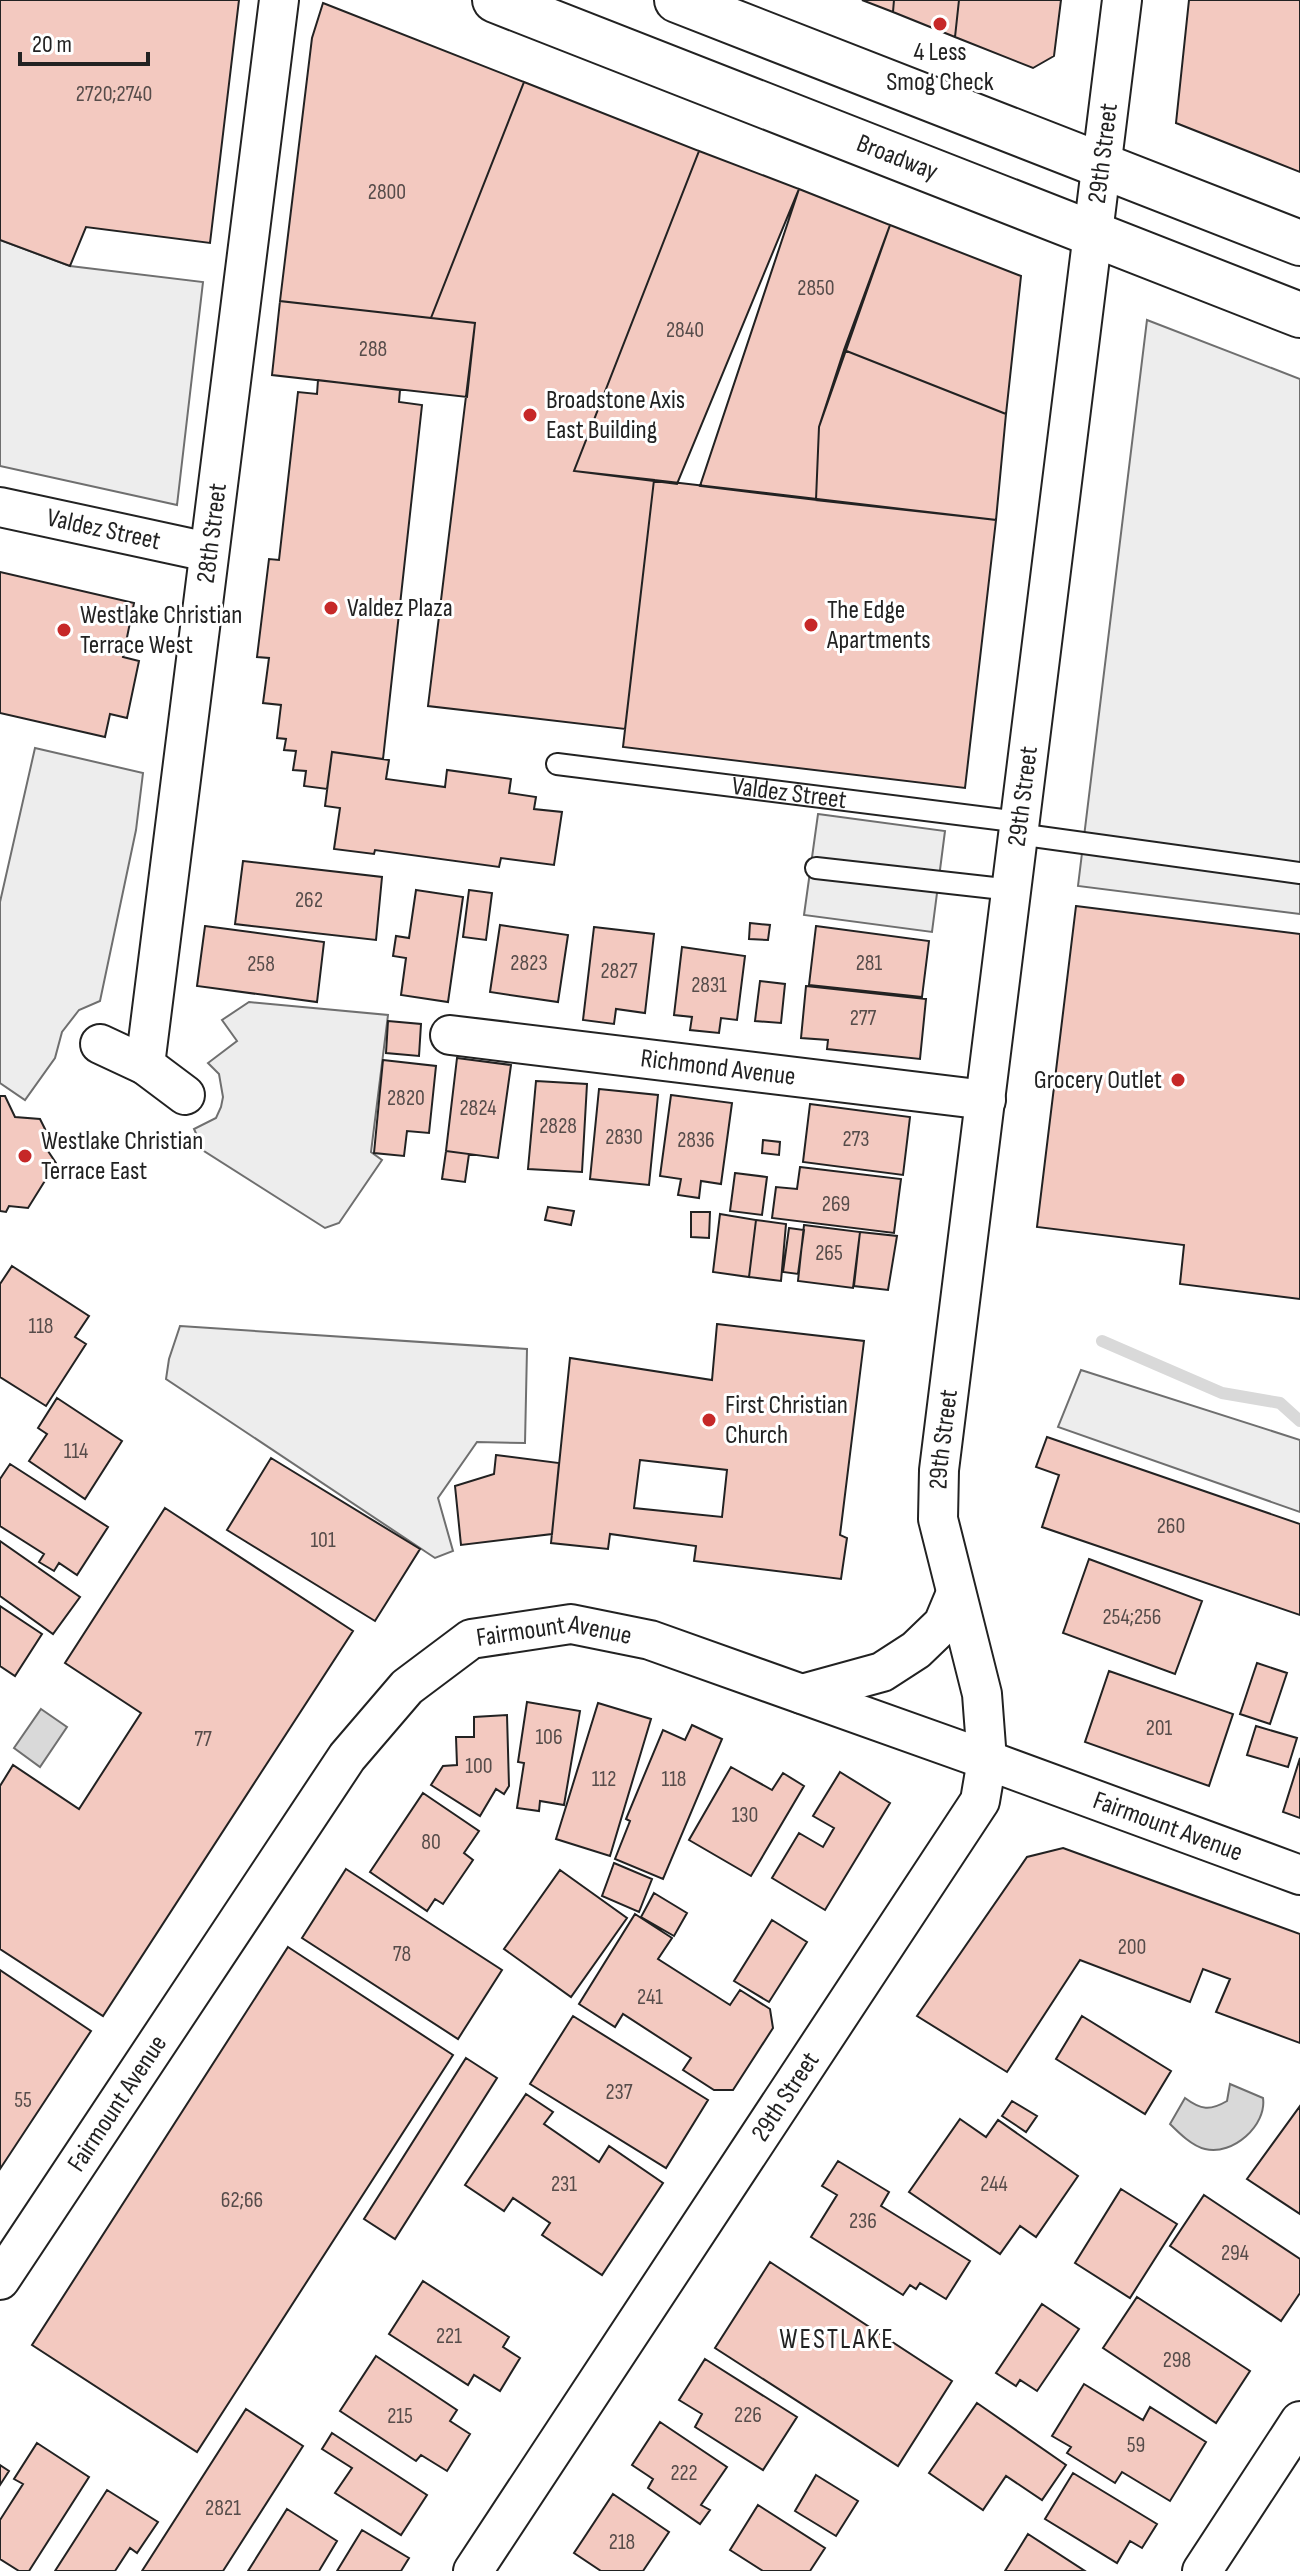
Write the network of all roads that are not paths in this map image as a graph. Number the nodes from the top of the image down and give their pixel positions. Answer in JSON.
{"nodes":[{"id":1,"x":279,"y":0,"type":"edge"},
{"id":2,"x":495,"y":0,"type":"edge"},
{"id":3,"x":677,"y":0,"type":"edge"},
{"id":4,"x":1122,"y":0,"type":"edge"},
{"id":5,"x":1100,"y":166,"type":"junction"},
{"id":6,"x":1091,"y":235,"type":"junction"},
{"id":7,"x":1300,"y":243,"type":"edge"},
{"id":8,"x":1300,"y":315,"type":"edge"},
{"id":9,"x":0,"y":507,"type":"edge"},
{"id":10,"x":208,"y":552,"type":"junction"},
{"id":11,"x":557,"y":764,"type":"dead end"},
{"id":12,"x":1019,"y":828,"type":"junction"},
{"id":13,"x":816,"y":868,"type":"dead end"},
{"id":14,"x":1300,"y":873,"type":"edge"},
{"id":15,"x":1012,"y":890,"type":"junction"},
{"id":16,"x":450,"y":1035,"type":"dead end"},
{"id":17,"x":100,"y":1044,"type":"dead end"},
{"id":18,"x":145,"y":1065,"type":"junction"},
{"id":19,"x":185,"y":1095,"type":"dead end"},
{"id":20,"x":986,"y":1100,"type":"junction"},
{"id":21,"x":956,"y":1593,"type":"junction"},
{"id":22,"x":802,"y":1694,"type":"junction"},
{"id":23,"x":987,"y":1760,"type":"junction"},
{"id":24,"x":1300,"y":1875,"type":"edge"},
{"id":25,"x":0,"y":2280,"type":"edge"},
{"id":26,"x":1300,"y":2421,"type":"edge"},
{"id":27,"x":473,"y":2571,"type":"edge"},
{"id":28,"x":1202,"y":2571,"type":"edge"}],
"edges":[{"from":1,"to":10,"type":"street","name":"28th Street"},
{"from":2,"to":6,"type":"main road","name":"Broadway"},
{"from":3,"to":5,"type":"main road"},
{"from":4,"to":5,"type":"street","name":"29th Street"},
{"from":5,"to":6,"type":"street","name":"29th Street"},
{"from":5,"to":7,"type":"main road"},
{"from":6,"to":8,"type":"main road","name":"Broadway"},
{"from":6,"to":12,"type":"street","name":"29th Street"},
{"from":9,"to":10,"type":"street","name":"Valdez Street"},
{"from":10,"to":18,"type":"street","name":"28th Street"},
{"from":11,"to":12,"type":"lane","name":"Valdez Street"},
{"from":12,"to":14,"type":"lane","name":"Valdez Street"},
{"from":12,"to":15,"type":"street","name":"29th Street"},
{"from":13,"to":15,"type":"lane"},
{"from":15,"to":20,"type":"street","name":"29th Street"},
{"from":16,"to":20,"type":"street","name":"Richmond Avenue"},
{"from":17,"to":18,"type":"street"},
{"from":18,"to":19,"type":"street"},
{"from":20,"to":21,"type":"street","name":"29th Street"},
{"from":21,"to":22,"type":"street"},
{"from":21,"to":23,"type":"street","name":"29th Street"},
{"from":22,"to":23,"type":"street","name":"Fairmount Avenue"},
{"from":22,"to":25,"type":"street","name":"Fairmount Avenue"},
{"from":23,"to":24,"type":"street","name":"Fairmount Avenue"},
{"from":23,"to":27,"type":"street","name":"29th Street"},
{"from":26,"to":28,"type":"street"}]}
